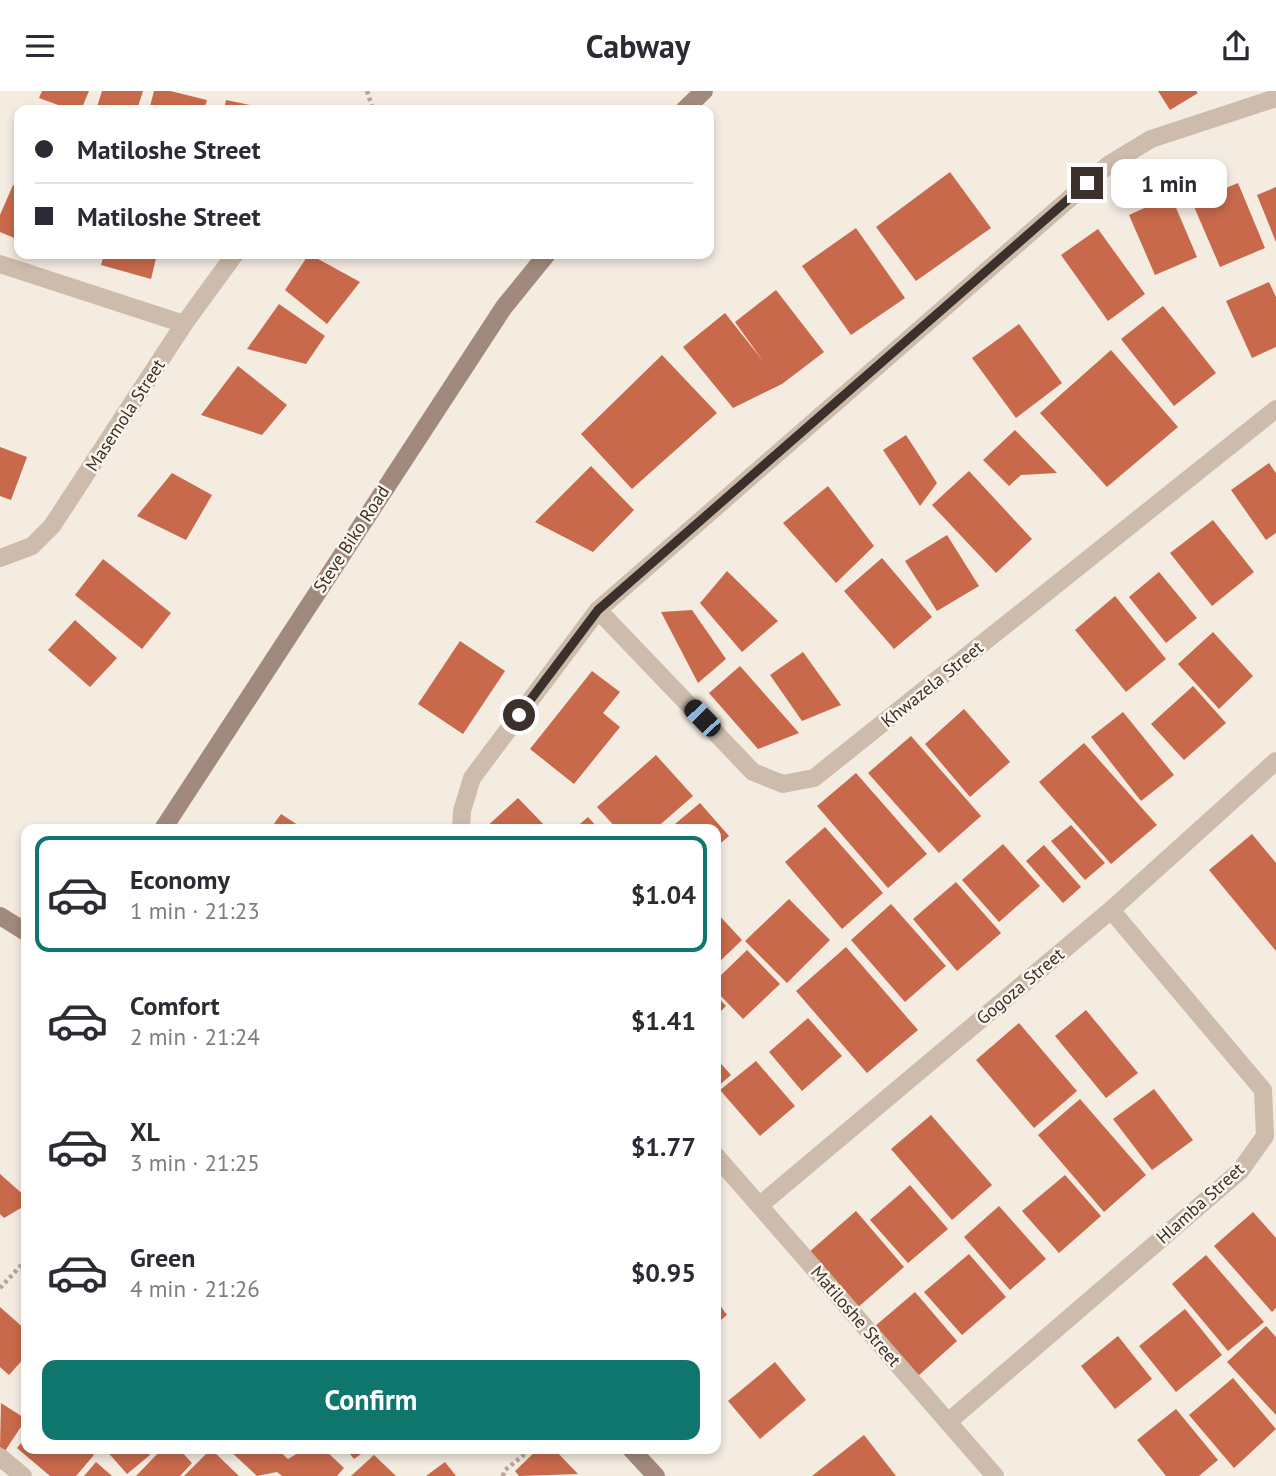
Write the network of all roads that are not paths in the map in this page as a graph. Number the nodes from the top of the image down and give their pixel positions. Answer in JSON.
{"nodes":[{"id":1,"x":704,"y":91,"type":"edge"},
{"id":2,"x":1276,"y":98,"type":"edge"},
{"id":3,"x":689,"y":105,"type":"edge"},
{"id":4,"x":231,"y":259,"type":"edge"},
{"id":5,"x":543,"y":259,"type":"edge"},
{"id":6,"x":0,"y":264,"type":"edge"},
{"id":7,"x":184,"y":324,"type":"junction"},
{"id":8,"x":1276,"y":409,"type":"edge"},
{"id":9,"x":0,"y":558,"type":"edge"},
{"id":10,"x":598,"y":610,"type":"junction"},
{"id":11,"x":1276,"y":761,"type":"edge"},
{"id":12,"x":166,"y":824,"type":"edge"},
{"id":13,"x":461,"y":824,"type":"edge"},
{"id":14,"x":1111,"y":910,"type":"junction"},
{"id":15,"x":0,"y":916,"type":"edge"},
{"id":16,"x":21,"y":929,"type":"edge"},
{"id":17,"x":721,"y":1162,"type":"edge"},
{"id":18,"x":760,"y":1205,"type":"junction"},
{"id":19,"x":948,"y":1422,"type":"junction"},
{"id":20,"x":636,"y":1454,"type":"edge"},
{"id":21,"x":0,"y":1457,"type":"edge"},
{"id":22,"x":23,"y":1476,"type":"edge"},
{"id":23,"x":656,"y":1476,"type":"edge"},
{"id":24,"x":995,"y":1476,"type":"edge"}],
"edges":[{"from":1,"to":3,"type":"street"},
{"from":2,"to":10,"type":"street"},
{"from":4,"to":7,"type":"street","name":"Masemola Street"},
{"from":5,"to":12,"type":"street","name":"Steve Biko Road"},
{"from":6,"to":7,"type":"street"},
{"from":7,"to":9,"type":"street","name":"Masemola Street"},
{"from":8,"to":10,"type":"street","name":"Khwazela Street"},
{"from":10,"to":13,"type":"street"},
{"from":11,"to":14,"type":"street","name":"Gogoza Street"},
{"from":14,"to":18,"type":"street","name":"Gogoza Street"},
{"from":14,"to":19,"type":"street","name":"Hlamba Street"},
{"from":15,"to":16,"type":"street"},
{"from":17,"to":18,"type":"street","name":"Matiloshe Street"},
{"from":18,"to":19,"type":"street","name":"Matiloshe Street"},
{"from":19,"to":24,"type":"street","name":"Matiloshe Street"},
{"from":20,"to":23,"type":"street"},
{"from":21,"to":22,"type":"street"}]}
